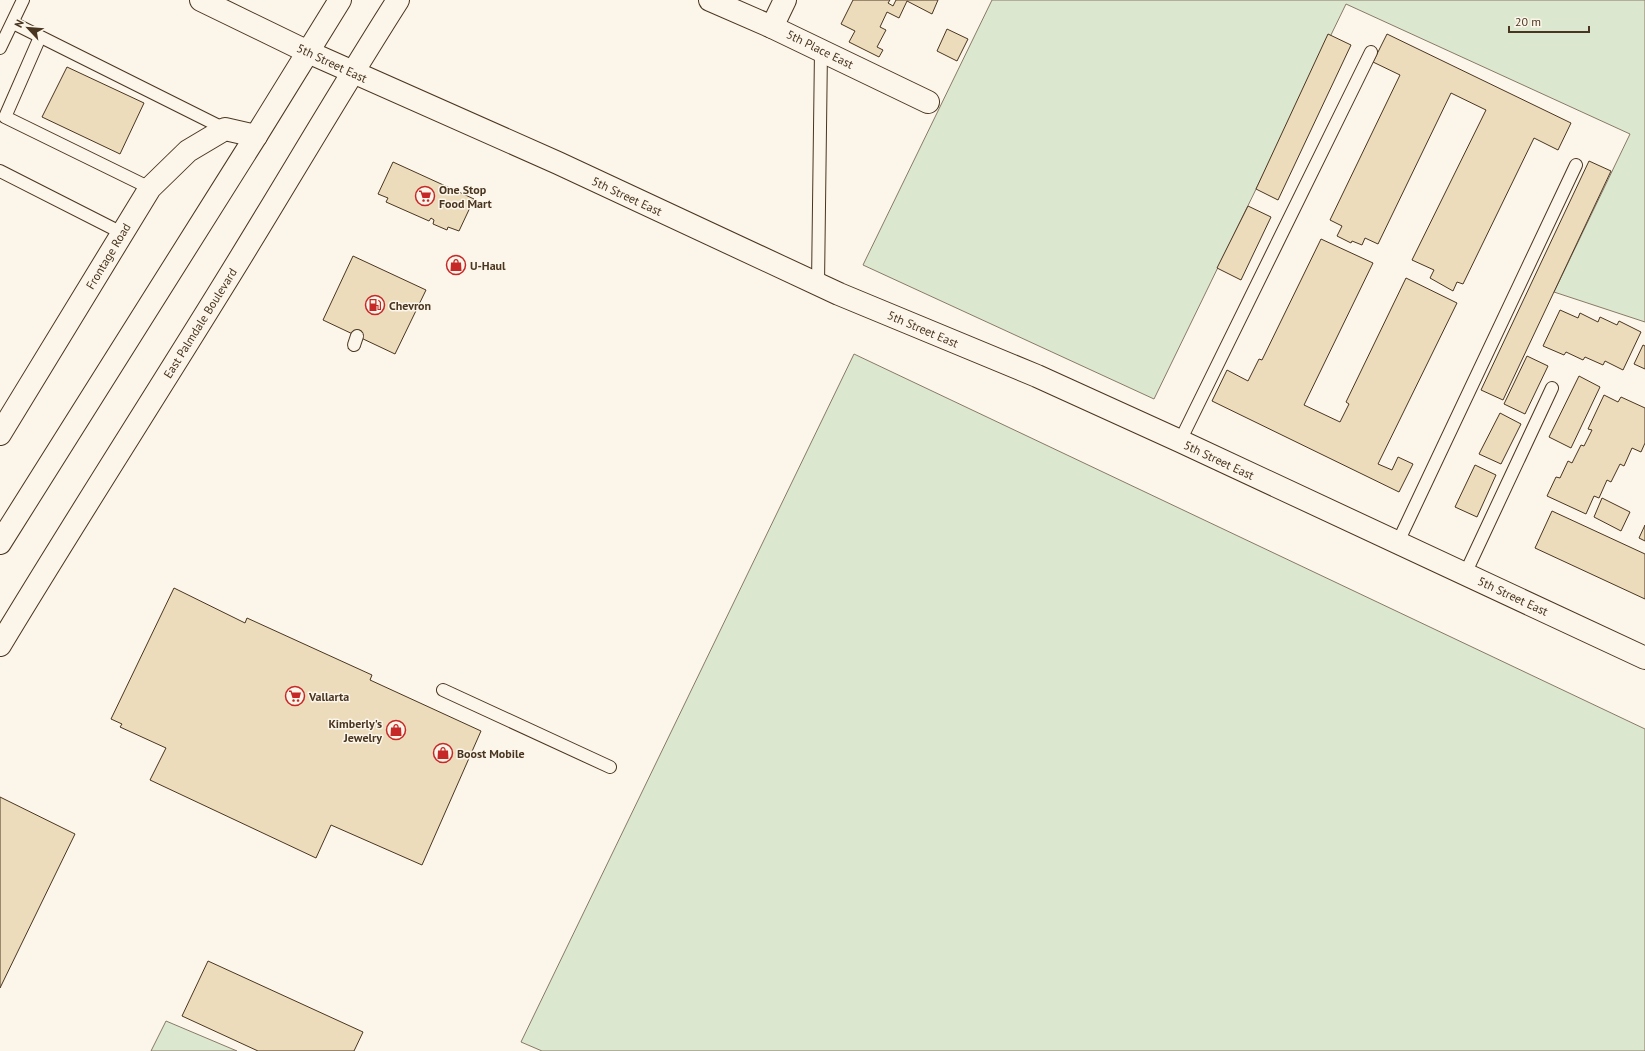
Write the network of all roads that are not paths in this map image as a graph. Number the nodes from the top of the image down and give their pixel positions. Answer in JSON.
{"nodes":[{"id":1,"x":23,"y":0,"type":"edge"},
{"id":2,"x":201,"y":0,"type":"edge"},
{"id":3,"x":340,"y":0,"type":"edge"},
{"id":4,"x":398,"y":0,"type":"edge"},
{"id":5,"x":710,"y":0,"type":"edge"},
{"id":6,"x":785,"y":0,"type":"edge"},
{"id":7,"x":12,"y":23,"type":"junction"},
{"id":8,"x":772,"y":27,"type":"junction"},
{"id":9,"x":40,"y":37,"type":"junction"},
{"id":10,"x":0,"y":48,"type":"edge"},
{"id":11,"x":821,"y":50,"type":"junction"},
{"id":12,"x":308,"y":52,"type":"junction"},
{"id":13,"x":1371,"y":52,"type":"dead end"},
{"id":14,"x":352,"y":72,"type":"junction"},
{"id":15,"x":928,"y":102,"type":"dead end"},
{"id":16,"x":225,"y":129,"type":"junction"},
{"id":17,"x":256,"y":136,"type":"junction"},
{"id":18,"x":1576,"y":165,"type":"dead end"},
{"id":19,"x":0,"y":171,"type":"edge"},
{"id":20,"x":150,"y":188,"type":"junction"},
{"id":21,"x":122,"y":233,"type":"junction"},
{"id":22,"x":818,"y":284,"type":"junction"},
{"id":23,"x":1552,"y":388,"type":"dead end"},
{"id":24,"x":0,"y":434,"type":"edge"},
{"id":25,"x":1180,"y":441,"type":"junction"},
{"id":26,"x":1398,"y":542,"type":"junction"},
{"id":27,"x":0,"y":543,"type":"edge"},
{"id":28,"x":1465,"y":574,"type":"junction"},
{"id":29,"x":0,"y":645,"type":"edge"},
{"id":30,"x":1645,"y":658,"type":"edge"},
{"id":31,"x":443,"y":690,"type":"dead end"},
{"id":32,"x":610,"y":767,"type":"dead end"}],
"edges":[{"from":1,"to":7,"type":"lane"},
{"from":2,"to":12,"type":"main road","name":"5th Street East"},
{"from":3,"to":12,"type":"main road"},
{"from":4,"to":14,"type":"main road","name":"East Palmdale Boulevard"},
{"from":5,"to":8,"type":"main road","name":"5th Place East"},
{"from":6,"to":8,"type":"main road"},
{"from":7,"to":9,"type":"lane"},
{"from":7,"to":10,"type":"lane"},
{"from":8,"to":11,"type":"main road","name":"5th Place East"},
{"from":9,"to":16,"type":"lane"},
{"from":9,"to":20,"type":"lane"},
{"from":11,"to":15,"type":"main road","name":"5th Place East"},
{"from":11,"to":22,"type":"lane"},
{"from":12,"to":14,"type":"main road","name":"5th Street East"},
{"from":12,"to":17,"type":"main road"},
{"from":13,"to":25,"type":"lane"},
{"from":14,"to":22,"type":"main road","name":"5th Street East"},
{"from":14,"to":29,"type":"main road","name":"East Palmdale Boulevard"},
{"from":16,"to":17,"type":"main road"},
{"from":16,"to":20,"type":"main road","name":"Frontage Road"},
{"from":17,"to":27,"type":"main road"},
{"from":18,"to":26,"type":"lane"},
{"from":19,"to":21,"type":"lane"},
{"from":20,"to":21,"type":"main road","name":"Frontage Road"},
{"from":21,"to":24,"type":"main road","name":"Frontage Road"},
{"from":22,"to":25,"type":"main road","name":"5th Street East"},
{"from":23,"to":28,"type":"lane"},
{"from":25,"to":26,"type":"main road","name":"5th Street East"},
{"from":26,"to":28,"type":"main road","name":"5th Street East"},
{"from":28,"to":30,"type":"main road","name":"5th Street East"},
{"from":31,"to":32,"type":"lane"}]}
